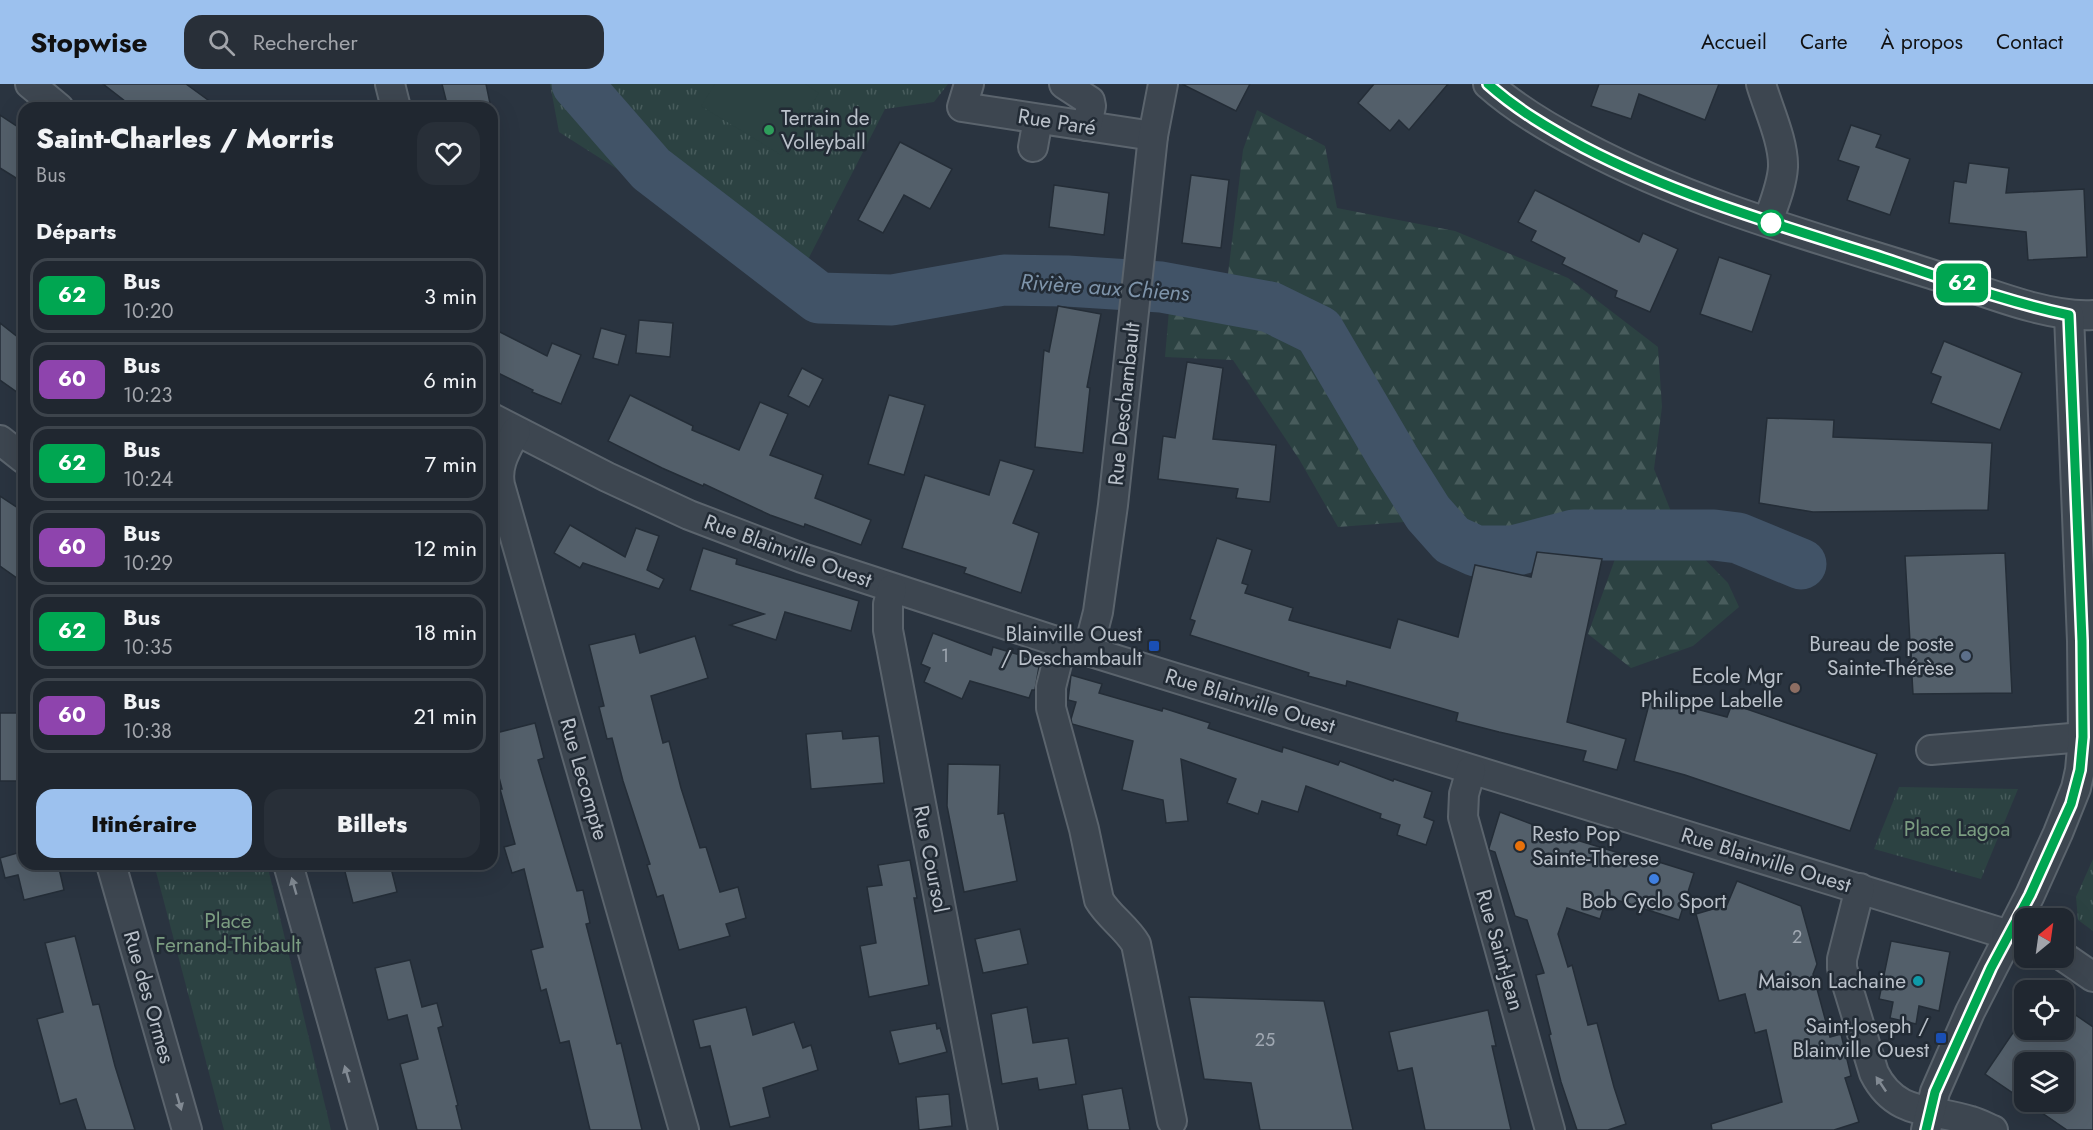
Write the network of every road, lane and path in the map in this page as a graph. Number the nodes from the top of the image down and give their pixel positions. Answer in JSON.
{"nodes":[{"id":1,"x":390,"y":84,"type":"edge"},
{"id":2,"x":1064,"y":84,"type":"edge"},
{"id":3,"x":1163,"y":84,"type":"edge"},
{"id":4,"x":1488,"y":84,"type":"edge"},
{"id":5,"x":1761,"y":84,"type":"edge"},
{"id":6,"x":32,"y":85,"type":"edge"},
{"id":7,"x":966,"y":95,"type":"edge"},
{"id":8,"x":52,"y":102,"type":"edge"},
{"id":9,"x":394,"y":102,"type":"edge"},
{"id":10,"x":1038,"y":119,"type":"junction"},
{"id":11,"x":1087,"y":126,"type":"junction"},
{"id":12,"x":1153,"y":136,"type":"junction"},
{"id":13,"x":1033,"y":147,"type":"dead end"},
{"id":14,"x":1768,"y":222,"type":"junction"},
{"id":15,"x":2081,"y":315,"type":"edge"},
{"id":16,"x":504,"y":424,"type":"edge"},
{"id":17,"x":0,"y":440,"type":"edge"},
{"id":18,"x":18,"y":454,"type":"edge"},
{"id":19,"x":892,"y":589,"type":"junction"},
{"id":20,"x":1075,"y":647,"type":"junction"},
{"id":21,"x":1931,"y":750,"type":"dead end"},
{"id":22,"x":2086,"y":755,"type":"edge"},
{"id":23,"x":1471,"y":770,"type":"junction"},
{"id":24,"x":113,"y":870,"type":"edge"},
{"id":25,"x":290,"y":870,"type":"edge"},
{"id":26,"x":1860,"y":888,"type":"junction"},
{"id":27,"x":2026,"y":908,"type":"edge"},
{"id":28,"x":2014,"y":936,"type":"edge"},
{"id":29,"x":2014,"y":942,"type":"edge"},
{"id":30,"x":2074,"y":964,"type":"edge"},
{"id":31,"x":2093,"y":977,"type":"edge"},
{"id":32,"x":1172,"y":1121,"type":"dead end"},
{"id":33,"x":1928,"y":1122,"type":"edge"},
{"id":34,"x":187,"y":1130,"type":"edge"},
{"id":35,"x":363,"y":1130,"type":"edge"},
{"id":36,"x":684,"y":1130,"type":"edge"},
{"id":37,"x":983,"y":1130,"type":"edge"},
{"id":38,"x":1550,"y":1130,"type":"edge"},
{"id":39,"x":1993,"y":1130,"type":"edge"}],
"edges":[{"from":1,"to":9,"type":"street"},
{"from":2,"to":11,"type":"street"},
{"from":3,"to":12,"type":"street","name":"Rue Deschambault"},
{"from":4,"to":14,"type":"street"},
{"from":5,"to":14,"type":"street"},
{"from":6,"to":8,"type":"street"},
{"from":7,"to":10,"type":"street","name":"Rue Paré"},
{"from":10,"to":11,"type":"street","name":"Rue Paré"},
{"from":10,"to":13,"type":"street"},
{"from":11,"to":12,"type":"street","name":"Rue Paré"},
{"from":12,"to":20,"type":"street","name":"Rue Deschambault"},
{"from":14,"to":15,"type":"street"},
{"from":15,"to":22,"type":"street"},
{"from":16,"to":19,"type":"street","name":"Rue Blainville Ouest"},
{"from":16,"to":36,"type":"street","name":"Rue Lecompte"},
{"from":17,"to":18,"type":"street"},
{"from":19,"to":20,"type":"street","name":"Rue Blainville Ouest"},
{"from":19,"to":37,"type":"street","name":"Rue Coursol"},
{"from":20,"to":23,"type":"street","name":"Rue Blainville Ouest"},
{"from":20,"to":32,"type":"street","name":"Rue Deschambault"},
{"from":21,"to":22,"type":"street"},
{"from":22,"to":27,"type":"street"},
{"from":23,"to":26,"type":"street","name":"Rue Blainville Ouest"},
{"from":23,"to":38,"type":"street","name":"Rue Saint-Jean"},
{"from":24,"to":34,"type":"street","name":"Rue des Ormes","one_way":true},
{"from":35,"to":25,"type":"street","one_way":true},
{"from":26,"to":28,"type":"street","name":"Rue Blainville Ouest"},
{"from":33,"to":26,"type":"street","one_way":true},
{"from":29,"to":33,"type":"street"},
{"from":30,"to":31,"type":"street"},
{"from":33,"to":39,"type":"street"}]}
